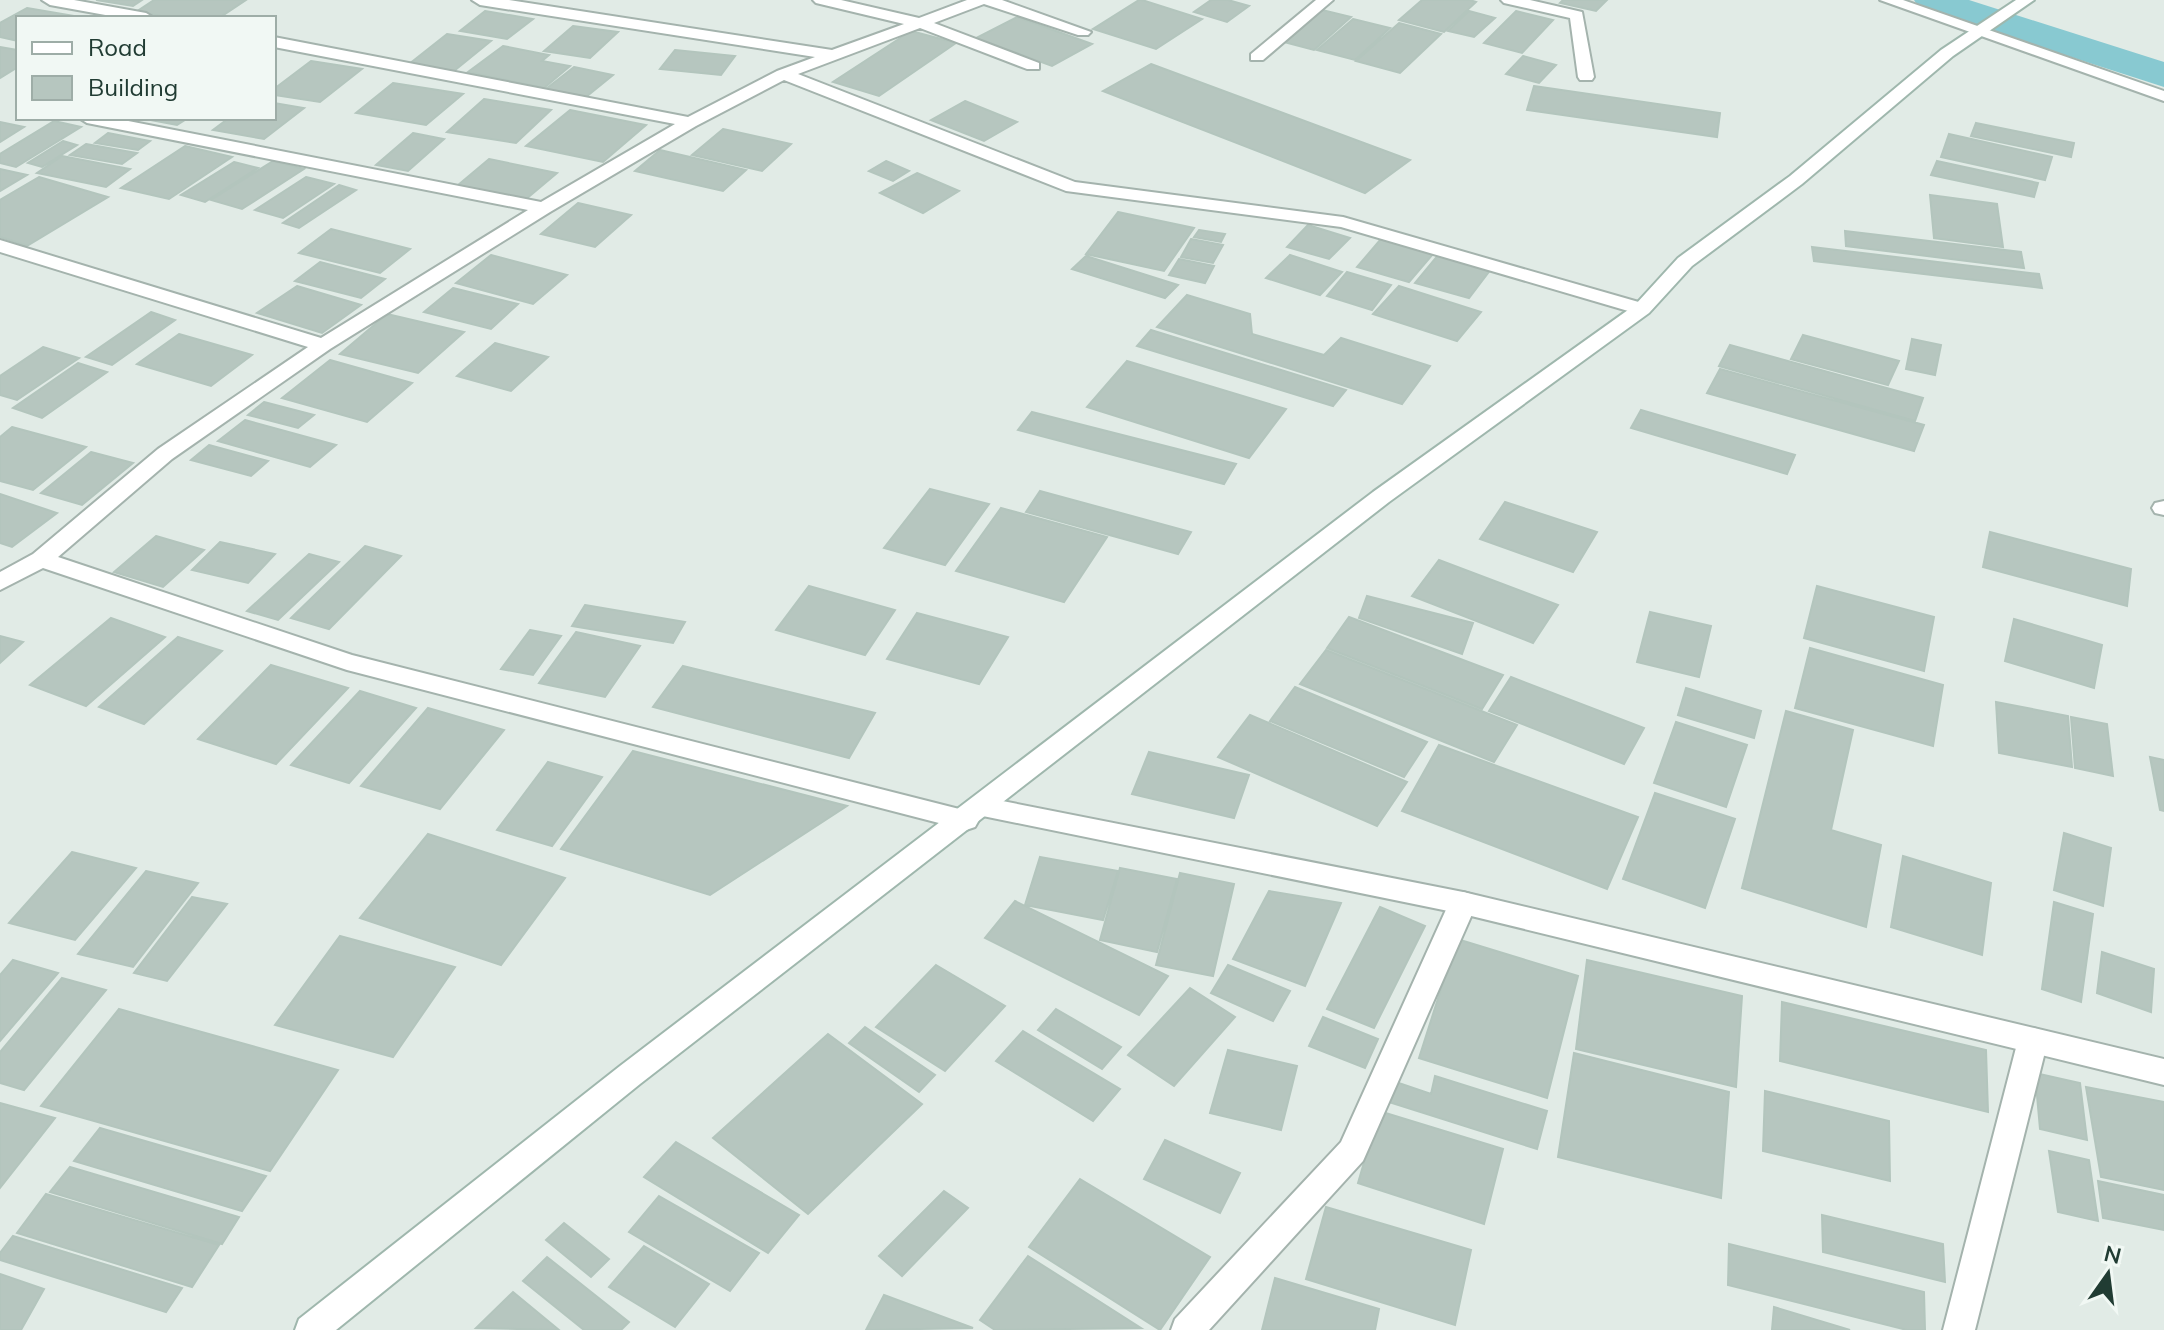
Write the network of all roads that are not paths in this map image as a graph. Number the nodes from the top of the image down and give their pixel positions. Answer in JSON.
{"nodes":[{"id":1,"x":50,"y":0,"type":"edge"},
{"id":2,"x":480,"y":0,"type":"edge"},
{"id":3,"x":821,"y":0,"type":"edge"},
{"id":4,"x":981,"y":0,"type":"edge"},
{"id":5,"x":987,"y":0,"type":"edge"},
{"id":6,"x":1325,"y":0,"type":"edge"},
{"id":7,"x":1509,"y":0,"type":"edge"},
{"id":8,"x":1888,"y":0,"type":"edge"},
{"id":9,"x":2025,"y":0,"type":"edge"},
{"id":10,"x":135,"y":16,"type":"edge"},
{"id":11,"x":921,"y":23,"type":"junction"},
{"id":12,"x":1985,"y":26,"type":"junction"},
{"id":13,"x":1083,"y":32,"type":"dead end"},
{"id":14,"x":276,"y":42,"type":"edge"},
{"id":15,"x":836,"y":55,"type":"junction"},
{"id":16,"x":1257,"y":57,"type":"dead end"},
{"id":17,"x":1033,"y":66,"type":"dead end"},
{"id":18,"x":783,"y":74,"type":"junction"},
{"id":19,"x":1586,"y":77,"type":"dead end"},
{"id":20,"x":2164,"y":96,"type":"edge"},
{"id":21,"x":97,"y":120,"type":"edge"},
{"id":22,"x":690,"y":122,"type":"junction"},
{"id":23,"x":544,"y":208,"type":"junction"},
{"id":24,"x":0,"y":246,"type":"edge"},
{"id":25,"x":1642,"y":309,"type":"junction"},
{"id":26,"x":323,"y":345,"type":"junction"},
{"id":27,"x":41,"y":559,"type":"junction"},
{"id":28,"x":0,"y":582,"type":"edge"},
{"id":29,"x":974,"y":813,"type":"junction"},
{"id":30,"x":1463,"y":903,"type":"junction"},
{"id":31,"x":2033,"y":1040,"type":"junction"},
{"id":32,"x":2164,"y":1072,"type":"edge"},
{"id":33,"x":311,"y":1330,"type":"edge"},
{"id":34,"x":1187,"y":1330,"type":"edge"},
{"id":35,"x":1959,"y":1330,"type":"edge"}],
"edges":[{"from":1,"to":10,"type":"street"},
{"from":2,"to":15,"type":"street"},
{"from":3,"to":11,"type":"street"},
{"from":4,"to":11,"type":"street"},
{"from":5,"to":13,"type":"street"},
{"from":6,"to":16,"type":"street"},
{"from":7,"to":19,"type":"street"},
{"from":8,"to":12,"type":"street"},
{"from":9,"to":12,"type":"street"},
{"from":11,"to":15,"type":"street"},
{"from":11,"to":17,"type":"street"},
{"from":12,"to":20,"type":"street"},
{"from":12,"to":25,"type":"street"},
{"from":14,"to":22,"type":"street"},
{"from":15,"to":18,"type":"street"},
{"from":18,"to":22,"type":"street"},
{"from":18,"to":25,"type":"street"},
{"from":21,"to":23,"type":"street"},
{"from":22,"to":23,"type":"street"},
{"from":23,"to":26,"type":"street"},
{"from":24,"to":26,"type":"street"},
{"from":25,"to":29,"type":"street"},
{"from":26,"to":27,"type":"street"},
{"from":27,"to":28,"type":"street"},
{"from":27,"to":29,"type":"street"},
{"from":29,"to":30,"type":"street"},
{"from":29,"to":33,"type":"street"},
{"from":30,"to":31,"type":"street"},
{"from":30,"to":34,"type":"street"},
{"from":31,"to":32,"type":"street"},
{"from":31,"to":35,"type":"street"}]}
